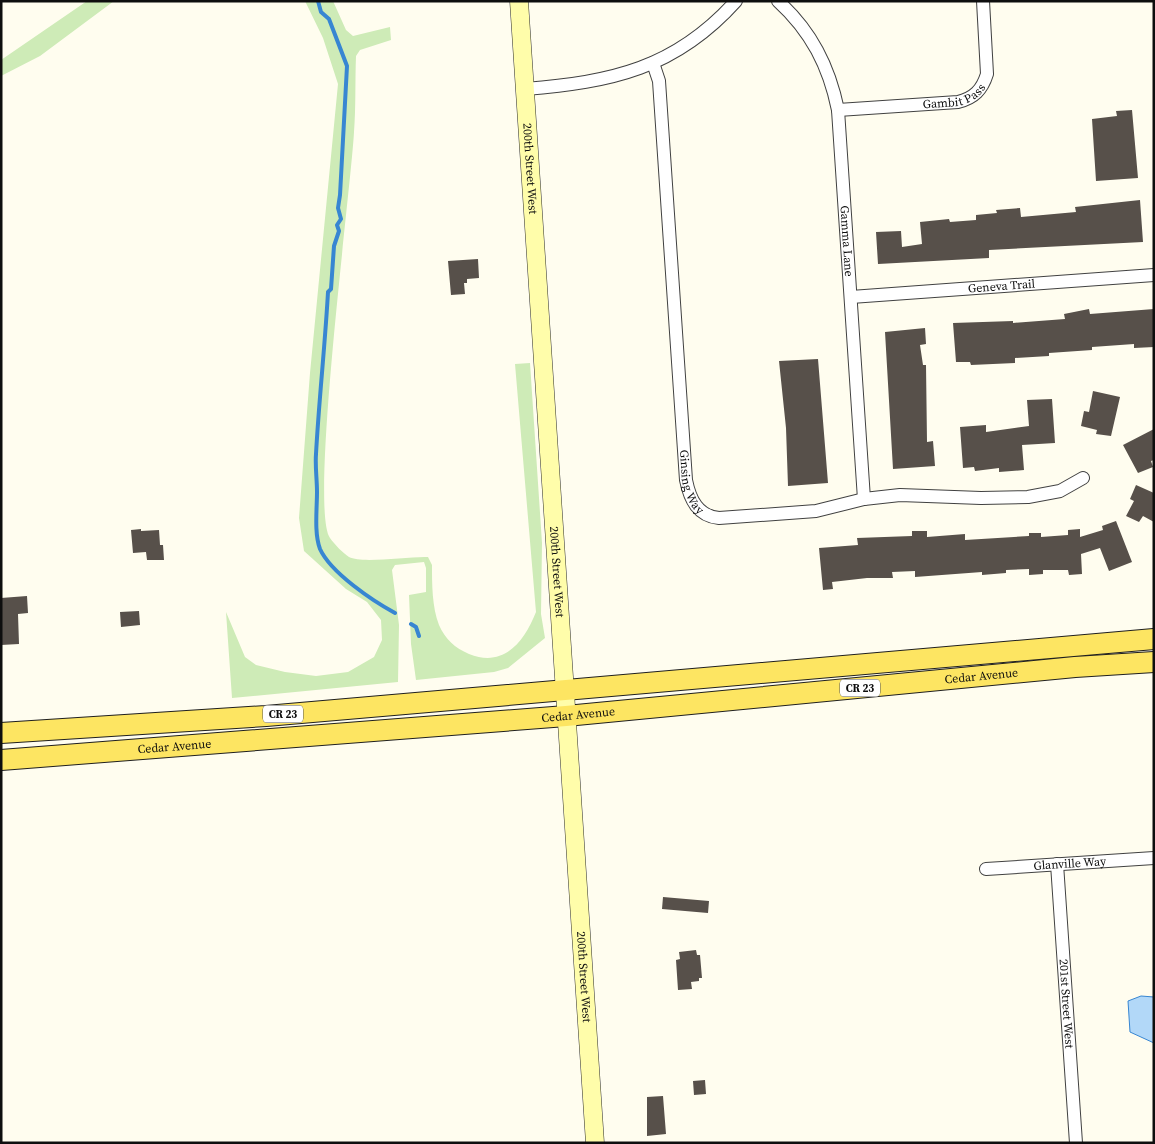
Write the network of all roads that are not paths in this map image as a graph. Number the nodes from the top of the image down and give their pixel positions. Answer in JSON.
{"nodes":[{"id":1,"x":519,"y":1,"type":"edge"},
{"id":2,"x":736,"y":1,"type":"edge"},
{"id":3,"x":778,"y":1,"type":"edge"},
{"id":4,"x":983,"y":1,"type":"edge"},
{"id":5,"x":653,"y":63,"type":"junction"},
{"id":6,"x":525,"y":89,"type":"junction"},
{"id":7,"x":838,"y":110,"type":"junction"},
{"id":8,"x":1154,"y":275,"type":"edge"},
{"id":9,"x":851,"y":297,"type":"junction"},
{"id":10,"x":1083,"y":478,"type":"dead end"},
{"id":11,"x":864,"y":499,"type":"junction"},
{"id":12,"x":1154,"y":639,"type":"edge"},
{"id":13,"x":1154,"y":662,"type":"edge"},
{"id":14,"x":564,"y":688,"type":"junction"},
{"id":15,"x":566,"y":716,"type":"junction"},
{"id":16,"x":1,"y":733,"type":"edge"},
{"id":17,"x":1,"y":760,"type":"edge"},
{"id":18,"x":1154,"y":858,"type":"edge"},
{"id":19,"x":1058,"y":864,"type":"junction"},
{"id":20,"x":986,"y":869,"type":"dead end"},
{"id":21,"x":595,"y":1143,"type":"edge"},
{"id":22,"x":1076,"y":1143,"type":"edge"}],
"edges":[{"from":1,"to":6,"type":"street","name":"200th Street West"},
{"from":2,"to":5,"type":"street"},
{"from":3,"to":7,"type":"street","name":"Gamma Lane"},
{"from":4,"to":7,"type":"street","name":"Gambit Pass"},
{"from":5,"to":6,"type":"street"},
{"from":5,"to":11,"type":"street","name":"Ginsing Way"},
{"from":6,"to":14,"type":"street","name":"200th Street West"},
{"from":7,"to":9,"type":"street","name":"Gamma Lane"},
{"from":8,"to":9,"type":"street","name":"Geneva Trail"},
{"from":9,"to":11,"type":"street","name":"Gamma Lane"},
{"from":10,"to":11,"type":"street","name":"Ginsing Way"},
{"from":12,"to":14,"type":"main road","name":"Cedar Avenue","number":"CR 23"},
{"from":13,"to":15,"type":"main road","name":"Cedar Avenue","number":"CR 23"},
{"from":14,"to":15,"type":"street","name":"200th Street West"},
{"from":14,"to":16,"type":"main road","name":"Cedar Avenue","number":"CR 23"},
{"from":15,"to":17,"type":"main road","name":"Cedar Avenue","number":"CR 23"},
{"from":15,"to":21,"type":"street","name":"200th Street West"},
{"from":18,"to":19,"type":"street","name":"Glanville Way"},
{"from":19,"to":20,"type":"street","name":"Glanville Way"},
{"from":19,"to":22,"type":"street","name":"201st Street West"}]}
